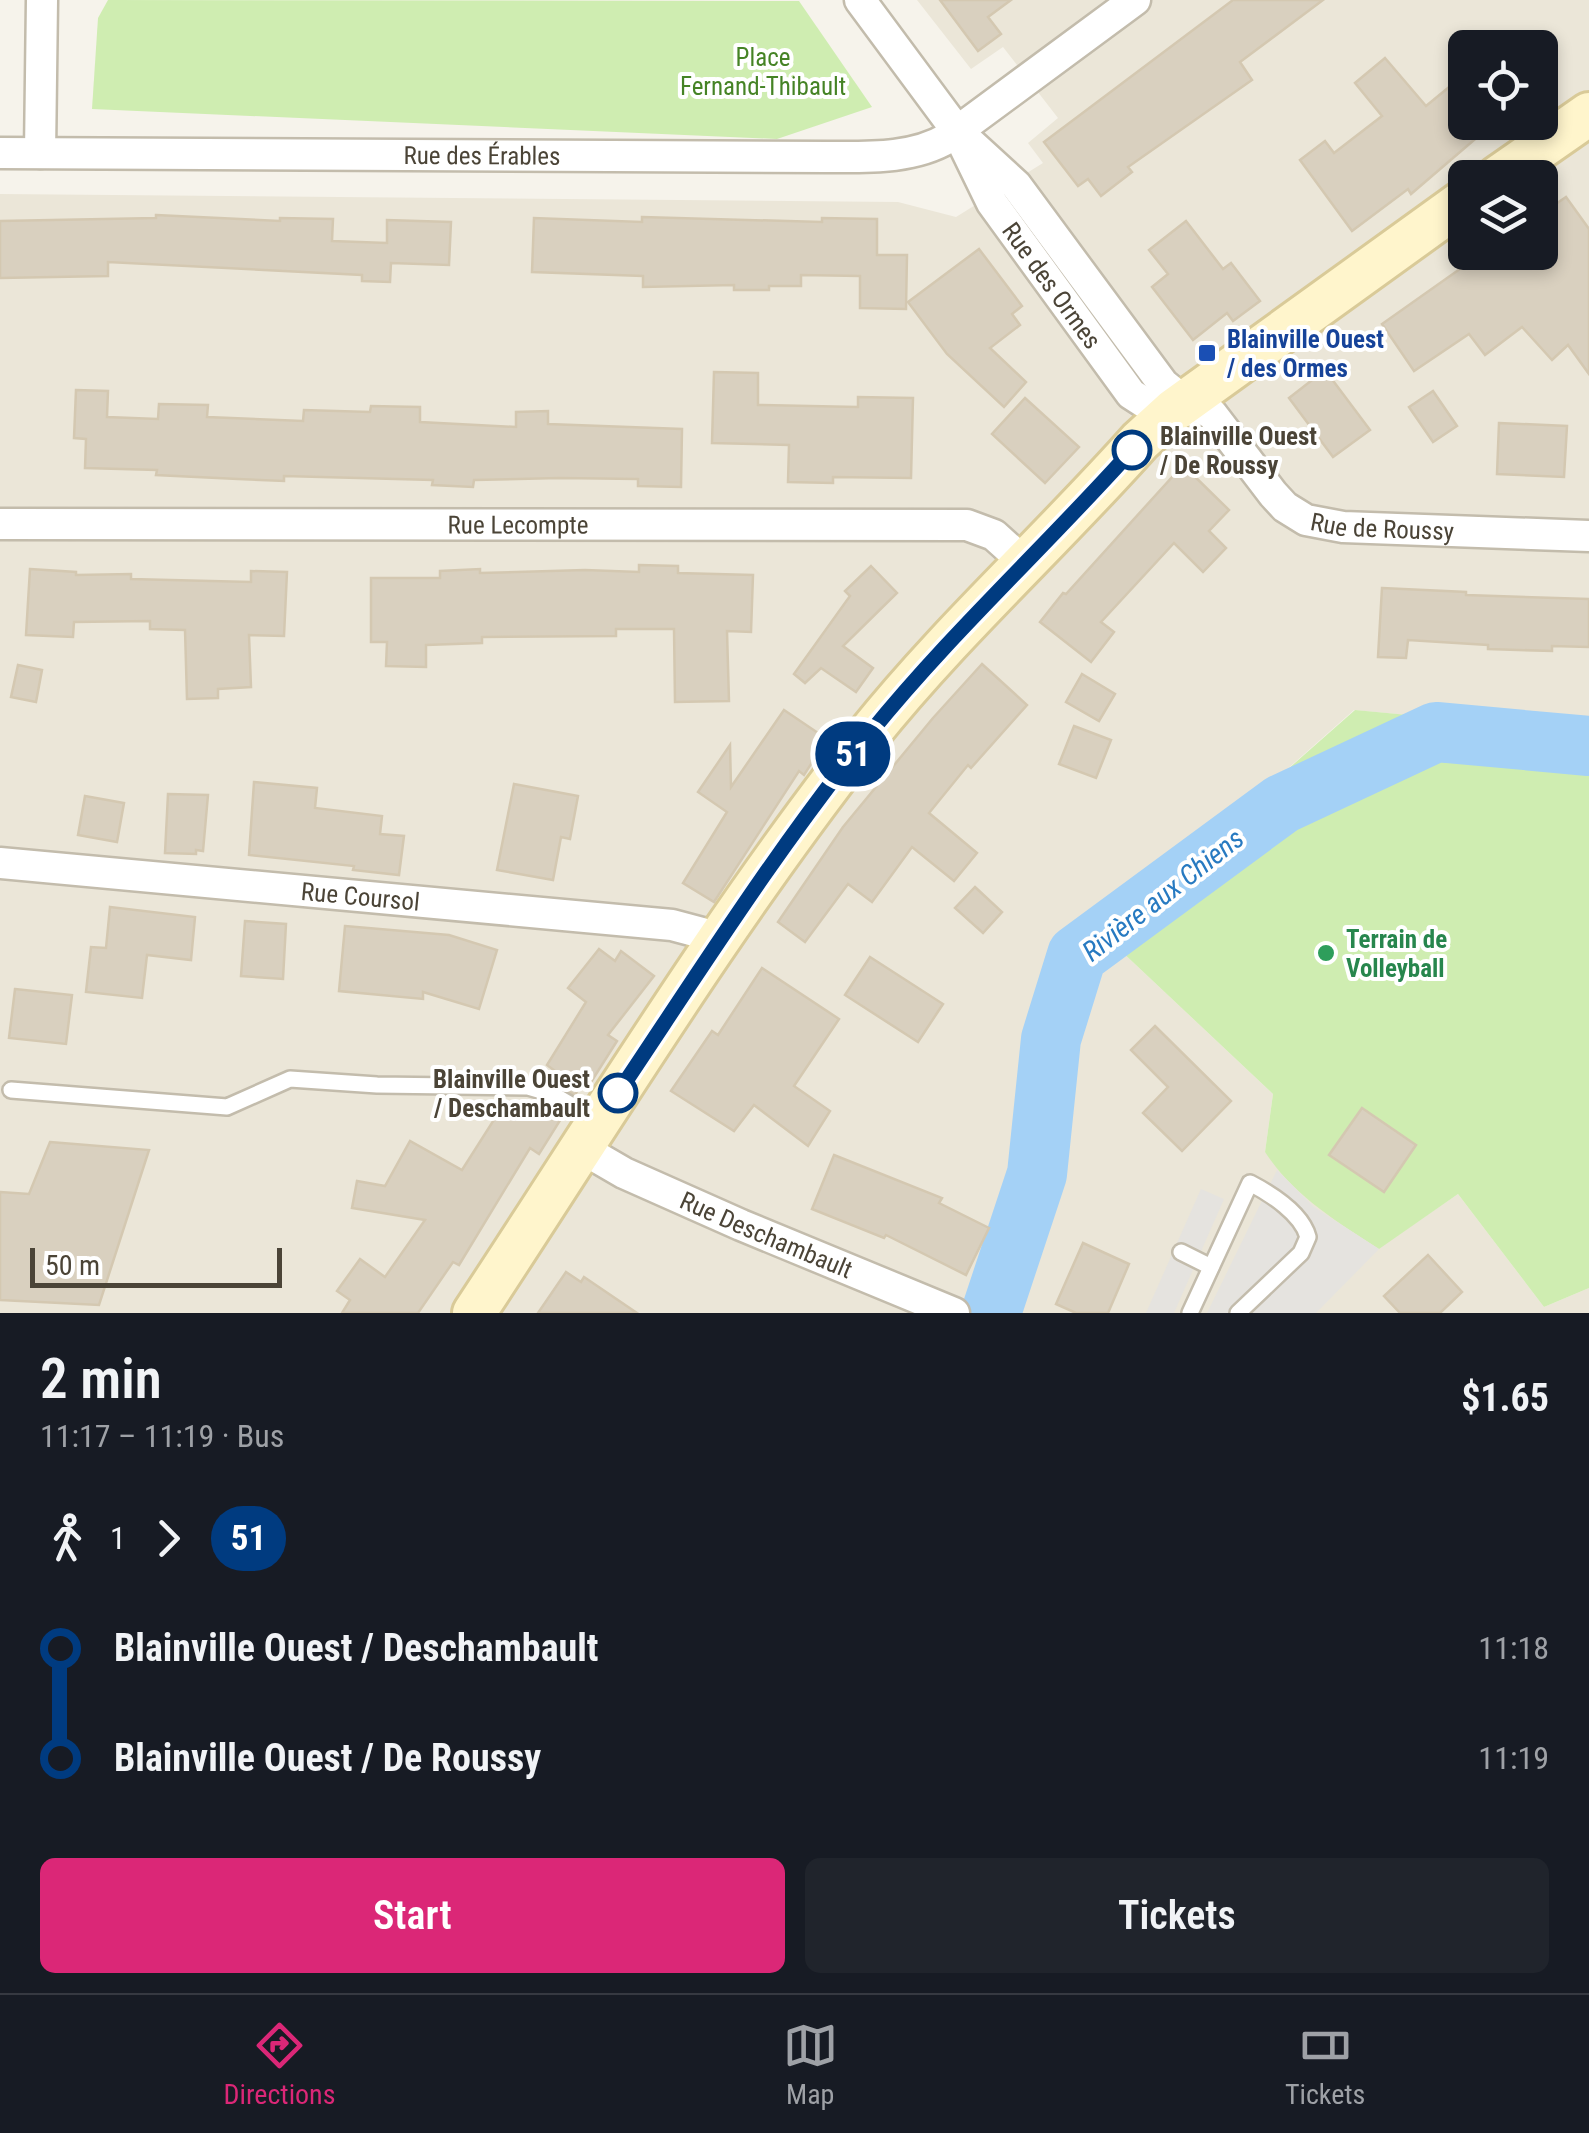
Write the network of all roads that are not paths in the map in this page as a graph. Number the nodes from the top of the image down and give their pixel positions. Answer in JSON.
{"nodes":[{"id":1,"x":42,"y":0,"type":"edge"},
{"id":2,"x":860,"y":0,"type":"edge"},
{"id":3,"x":1135,"y":0,"type":"edge"},
{"id":4,"x":1586,"y":120,"type":"edge"},
{"id":5,"x":958,"y":131,"type":"junction"},
{"id":6,"x":0,"y":153,"type":"edge"},
{"id":7,"x":40,"y":153,"type":"junction"},
{"id":8,"x":1525,"y":160,"type":"edge"},
{"id":9,"x":1448,"y":213,"type":"edge"},
{"id":10,"x":1195,"y":411,"type":"junction"},
{"id":11,"x":0,"y":524,"type":"edge"},
{"id":12,"x":1589,"y":536,"type":"edge"},
{"id":13,"x":1024,"y":562,"type":"junction"},
{"id":14,"x":0,"y":862,"type":"edge"},
{"id":15,"x":718,"y":943,"type":"junction"},
{"id":16,"x":11,"y":1090,"type":"dead end"},
{"id":17,"x":590,"y":1135,"type":"junction"},
{"id":18,"x":1181,"y":1252,"type":"dead end"},
{"id":19,"x":1211,"y":1267,"type":"junction"},
{"id":20,"x":474,"y":1313,"type":"edge"},
{"id":21,"x":954,"y":1313,"type":"edge"},
{"id":22,"x":1190,"y":1313,"type":"edge"},
{"id":23,"x":1238,"y":1313,"type":"edge"}],
"edges":[{"from":1,"to":7,"type":"street"},
{"from":2,"to":5,"type":"street","name":"Rue des Ormes"},
{"from":3,"to":5,"type":"street","name":"Rue des Érables"},
{"from":4,"to":8,"type":"street"},
{"from":5,"to":7,"type":"street","name":"Rue des Érables"},
{"from":5,"to":10,"type":"street","name":"Rue des Ormes"},
{"from":6,"to":7,"type":"street","name":"Rue des Érables"},
{"from":9,"to":10,"type":"street"},
{"from":10,"to":12,"type":"street","name":"Rue de Roussy"},
{"from":10,"to":13,"type":"street"},
{"from":11,"to":13,"type":"street","name":"Rue Lecompte"},
{"from":13,"to":15,"type":"street"},
{"from":14,"to":15,"type":"street","name":"Rue Coursol"},
{"from":15,"to":17,"type":"street"},
{"from":16,"to":17,"type":"lane"},
{"from":17,"to":20,"type":"street"},
{"from":17,"to":21,"type":"street","name":"Rue Deschambault"},
{"from":18,"to":19,"type":"lane"},
{"from":19,"to":22,"type":"lane"},
{"from":19,"to":23,"type":"lane"}]}
